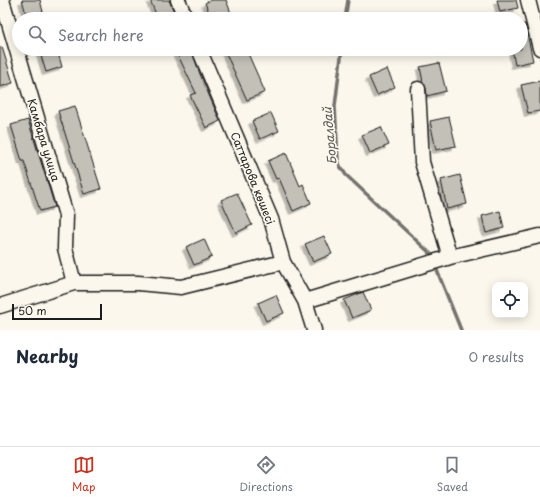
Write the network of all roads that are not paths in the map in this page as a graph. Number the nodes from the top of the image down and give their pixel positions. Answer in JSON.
{"nodes":[{"id":1,"x":2,"y":0,"type":"edge"},
{"id":2,"x":178,"y":0,"type":"edge"},
{"id":3,"x":528,"y":0,"type":"edge"},
{"id":4,"x":183,"y":12,"type":"edge"},
{"id":5,"x":12,"y":34,"type":"edge"},
{"id":6,"x":540,"y":48,"type":"edge"},
{"id":7,"x":19,"y":56,"type":"edge"},
{"id":8,"x":202,"y":56,"type":"edge"},
{"id":9,"x":418,"y":89,"type":"dead end"},
{"id":10,"x":540,"y":236,"type":"edge"},
{"id":11,"x":450,"y":257,"type":"junction"},
{"id":12,"x":282,"y":262,"type":"junction"},
{"id":13,"x":74,"y":283,"type":"junction"},
{"id":14,"x":305,"y":301,"type":"junction"},
{"id":15,"x":0,"y":306,"type":"edge"},
{"id":16,"x":314,"y":330,"type":"edge"}],
"edges":[{"from":1,"to":5,"type":"street","name":"Камбара улица"},
{"from":2,"to":4,"type":"street"},
{"from":3,"to":6,"type":"street"},
{"from":7,"to":13,"type":"street","name":"Камбара улица"},
{"from":8,"to":12,"type":"street","name":"Саттарова көшесі"},
{"from":9,"to":11,"type":"street"},
{"from":10,"to":11,"type":"street"},
{"from":11,"to":14,"type":"street"},
{"from":12,"to":13,"type":"street"},
{"from":12,"to":14,"type":"street","name":"Саттарова көшесі"},
{"from":13,"to":15,"type":"street"},
{"from":14,"to":16,"type":"street","name":"Саттарова көшесі"}]}
